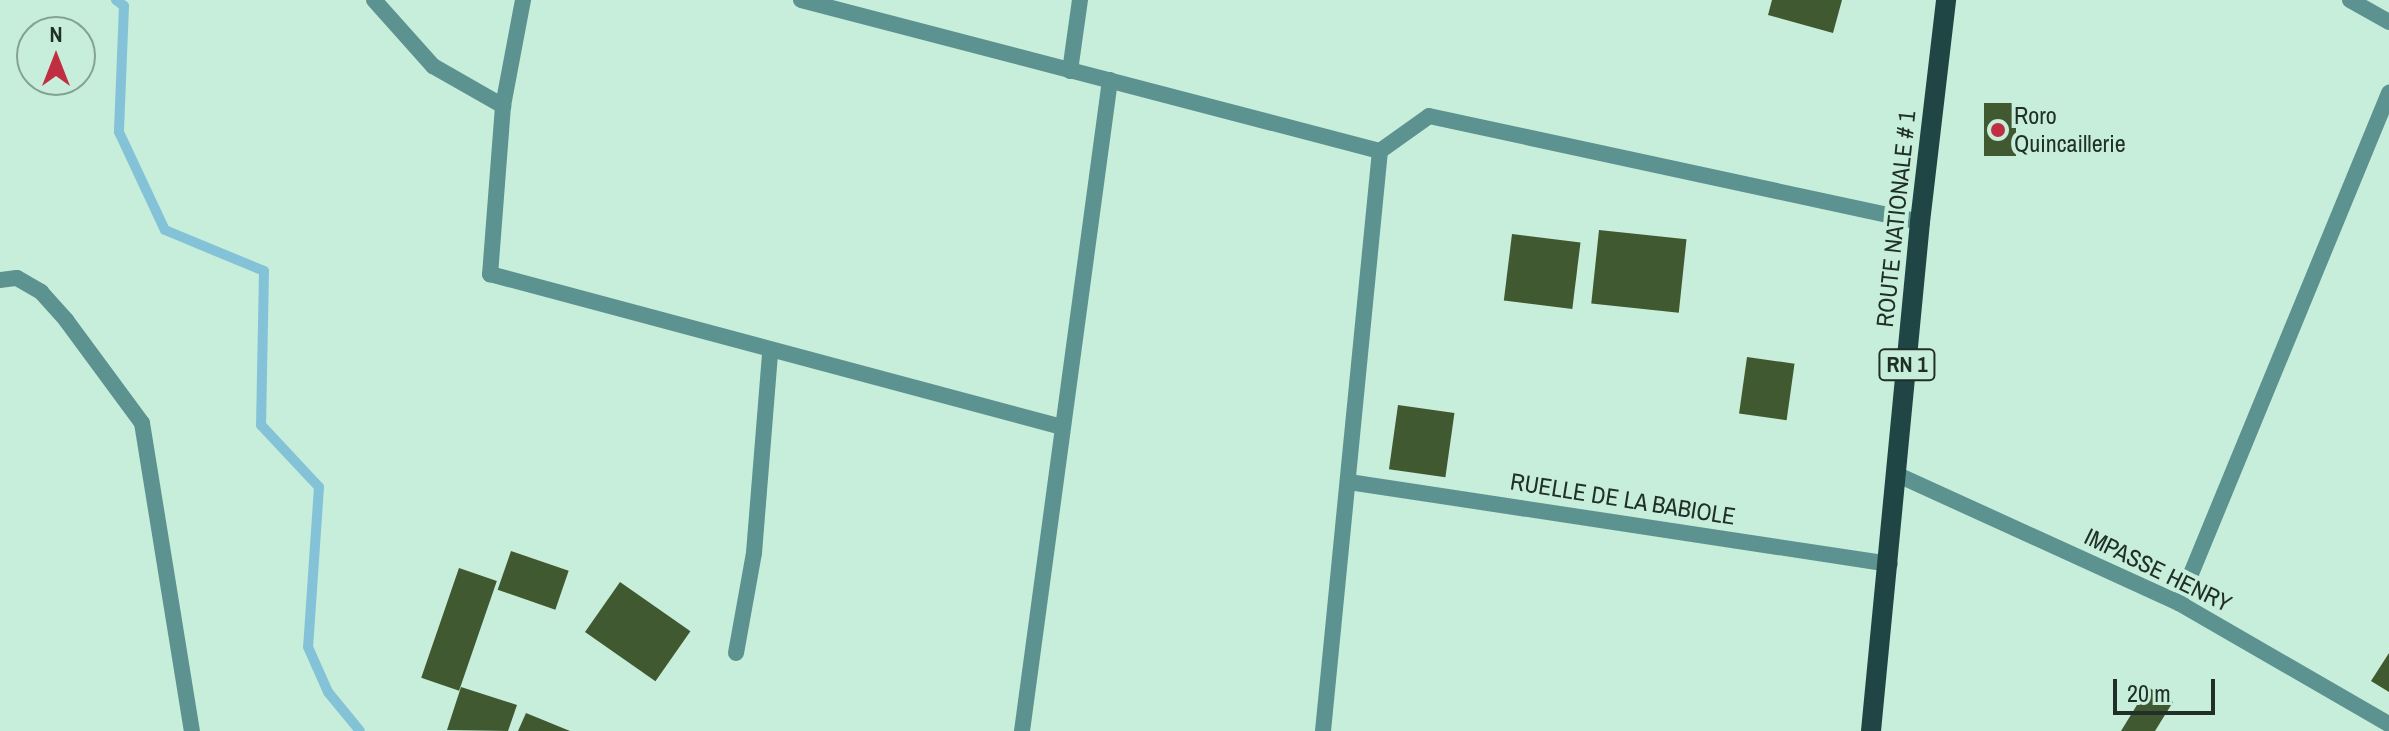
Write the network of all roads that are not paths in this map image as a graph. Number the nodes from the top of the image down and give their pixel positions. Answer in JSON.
{"nodes":[{"id":1,"x":374,"y":0,"type":"edge"},
{"id":2,"x":523,"y":0,"type":"edge"},
{"id":3,"x":801,"y":0,"type":"edge"},
{"id":4,"x":1080,"y":0,"type":"edge"},
{"id":5,"x":1946,"y":0,"type":"edge"},
{"id":6,"x":2350,"y":0,"type":"edge"},
{"id":7,"x":2389,"y":22,"type":"edge"},
{"id":8,"x":1070,"y":71,"type":"junction"},
{"id":9,"x":1110,"y":80,"type":"junction"},
{"id":10,"x":2389,"y":93,"type":"edge"},
{"id":11,"x":503,"y":106,"type":"junction"},
{"id":12,"x":1380,"y":151,"type":"junction"},
{"id":13,"x":1920,"y":222,"type":"junction"},
{"id":14,"x":0,"y":280,"type":"edge"},
{"id":15,"x":770,"y":352,"type":"junction"},
{"id":16,"x":1062,"y":427,"type":"junction"},
{"id":17,"x":1898,"y":475,"type":"junction"},
{"id":18,"x":1349,"y":482,"type":"junction"},
{"id":19,"x":1890,"y":564,"type":"junction"},
{"id":20,"x":2179,"y":603,"type":"junction"},
{"id":21,"x":736,"y":653,"type":"dead end"},
{"id":22,"x":2389,"y":724,"type":"edge"},
{"id":23,"x":192,"y":731,"type":"edge"},
{"id":24,"x":1022,"y":731,"type":"edge"},
{"id":25,"x":1323,"y":731,"type":"edge"},
{"id":26,"x":1871,"y":731,"type":"edge"}],
"edges":[{"from":1,"to":11,"type":"street"},
{"from":2,"to":11,"type":"street"},
{"from":3,"to":8,"type":"street"},
{"from":4,"to":8,"type":"street"},
{"from":5,"to":13,"type":"main road","name":"ROUTE NATIONALE # 1","number":"RN 1"},
{"from":6,"to":7,"type":"street"},
{"from":8,"to":9,"type":"street"},
{"from":9,"to":12,"type":"street"},
{"from":9,"to":16,"type":"street"},
{"from":10,"to":20,"type":"street"},
{"from":11,"to":15,"type":"street"},
{"from":12,"to":13,"type":"street"},
{"from":12,"to":18,"type":"street"},
{"from":13,"to":17,"type":"main road","name":"ROUTE NATIONALE # 1","number":"RN 1"},
{"from":14,"to":23,"type":"street"},
{"from":15,"to":16,"type":"street"},
{"from":15,"to":21,"type":"street"},
{"from":16,"to":24,"type":"street"},
{"from":17,"to":19,"type":"main road","name":"ROUTE NATIONALE # 1","number":"RN 1"},
{"from":17,"to":20,"type":"street","name":"IMPASSE HENRY"},
{"from":18,"to":19,"type":"street","name":"RUELLE DE LA BABIOLE"},
{"from":18,"to":25,"type":"street"},
{"from":19,"to":26,"type":"main road","name":"ROUTE NATIONALE # 1","number":"RN 1"},
{"from":20,"to":22,"type":"street","name":"IMPASSE HENRY"}]}
